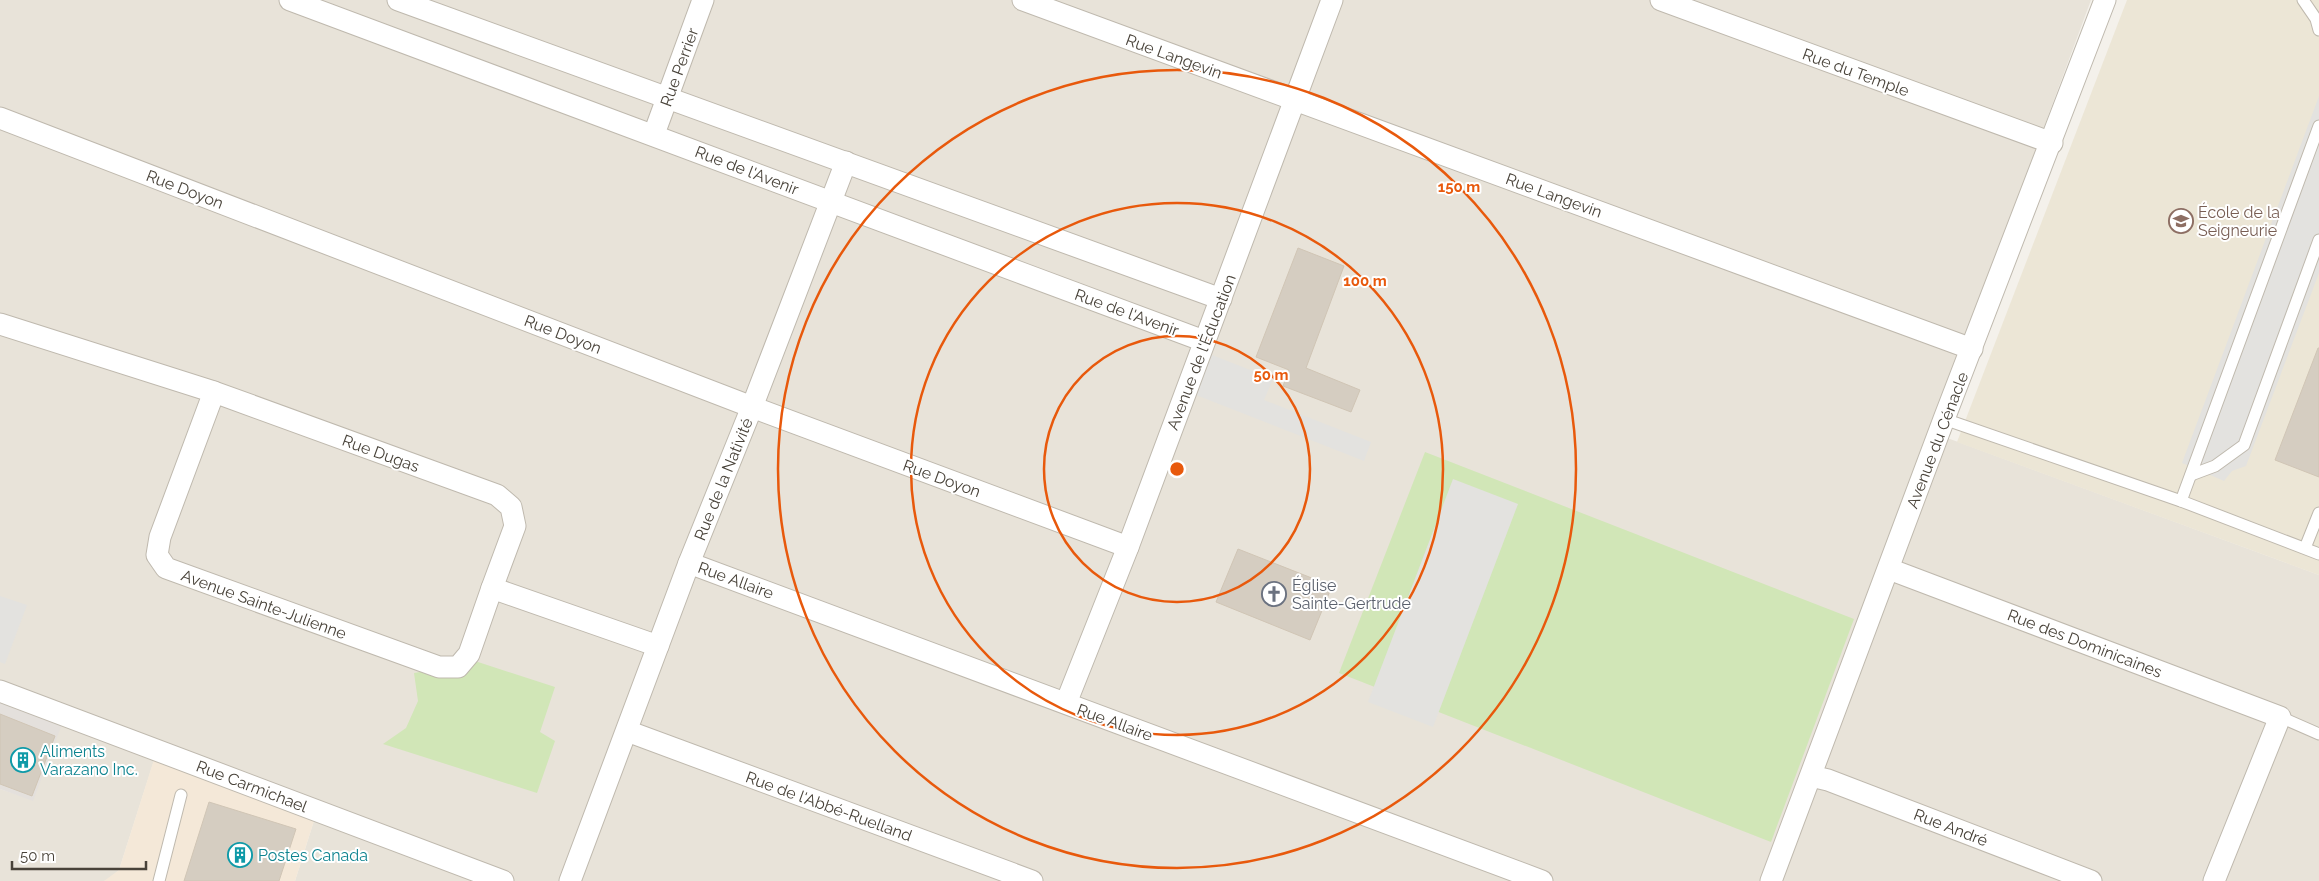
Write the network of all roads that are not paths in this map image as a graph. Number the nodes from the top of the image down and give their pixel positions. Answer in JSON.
{"nodes":[{"id":1,"x":290,"y":0,"type":"edge"},
{"id":2,"x":398,"y":0,"type":"edge"},
{"id":3,"x":703,"y":0,"type":"edge"},
{"id":4,"x":1023,"y":0,"type":"edge"},
{"id":5,"x":1332,"y":0,"type":"edge"},
{"id":6,"x":1661,"y":0,"type":"edge"},
{"id":7,"x":2105,"y":0,"type":"edge"},
{"id":8,"x":2303,"y":0,"type":"edge"},
{"id":9,"x":2319,"y":30,"type":"edge"},
{"id":10,"x":668,"y":98,"type":"junction"},
{"id":11,"x":1296,"y":100,"type":"junction"},
{"id":12,"x":0,"y":118,"type":"edge"},
{"id":13,"x":2319,"y":126,"type":"edge"},
{"id":14,"x":654,"y":134,"type":"junction"},
{"id":15,"x":2052,"y":143,"type":"junction"},
{"id":16,"x":846,"y":162,"type":"junction"},
{"id":17,"x":831,"y":203,"type":"junction"},
{"id":18,"x":2319,"y":240,"type":"edge"},
{"id":19,"x":1221,"y":299,"type":"junction"},
{"id":20,"x":0,"y":324,"type":"edge"},
{"id":21,"x":1204,"y":341,"type":"junction"},
{"id":22,"x":1972,"y":349,"type":"junction"},
{"id":23,"x":214,"y":392,"type":"junction"},
{"id":24,"x":752,"y":407,"type":"junction"},
{"id":25,"x":1944,"y":419,"type":"junction"},
{"id":26,"x":2191,"y":475,"type":"junction"},
{"id":27,"x":2181,"y":501,"type":"junction"},
{"id":28,"x":2319,"y":513,"type":"edge"},
{"id":29,"x":1128,"y":547,"type":"junction"},
{"id":30,"x":2305,"y":548,"type":"junction"},
{"id":31,"x":2319,"y":554,"type":"edge"},
{"id":32,"x":689,"y":563,"type":"junction"},
{"id":33,"x":1889,"y":569,"type":"junction"},
{"id":34,"x":492,"y":588,"type":"junction"},
{"id":35,"x":658,"y":646,"type":"junction"},
{"id":36,"x":0,"y":691,"type":"edge"},
{"id":37,"x":1066,"y":704,"type":"junction"},
{"id":38,"x":2280,"y":717,"type":"junction"},
{"id":39,"x":627,"y":731,"type":"junction"},
{"id":40,"x":2319,"y":734,"type":"edge"},
{"id":41,"x":1811,"y":776,"type":"junction"},
{"id":42,"x":181,"y":796,"type":"dead end"},
{"id":43,"x":997,"y":875,"type":"edge"},
{"id":44,"x":159,"y":881,"type":"edge"},
{"id":45,"x":503,"y":881,"type":"edge"},
{"id":46,"x":570,"y":881,"type":"edge"},
{"id":47,"x":1032,"y":881,"type":"edge"},
{"id":48,"x":1542,"y":881,"type":"edge"},
{"id":49,"x":1771,"y":881,"type":"edge"},
{"id":50,"x":2091,"y":881,"type":"edge"},
{"id":51,"x":2214,"y":881,"type":"edge"}],
"edges":[{"from":1,"to":14,"type":"street","name":"Rue de l'Avenir"},
{"from":2,"to":10,"type":"street"},
{"from":3,"to":10,"type":"street","name":"Rue Perrier"},
{"from":4,"to":11,"type":"street","name":"Rue Langevin"},
{"from":5,"to":11,"type":"street","name":"Avenue de l'Éducation"},
{"from":6,"to":15,"type":"street","name":"Rue du Temple"},
{"from":7,"to":15,"type":"street","name":"Avenue du Cénacle"},
{"from":8,"to":9,"type":"lane"},
{"from":10,"to":14,"type":"street","name":"Rue Perrier"},
{"from":10,"to":16,"type":"street"},
{"from":11,"to":19,"type":"street","name":"Avenue de l'Éducation"},
{"from":11,"to":22,"type":"street","name":"Rue Langevin"},
{"from":12,"to":24,"type":"street","name":"Rue Doyon"},
{"from":13,"to":26,"type":"lane"},
{"from":14,"to":17,"type":"street","name":"Rue de l'Avenir"},
{"from":15,"to":22,"type":"street","name":"Avenue du Cénacle"},
{"from":16,"to":17,"type":"street","name":"Rue de la Nativité"},
{"from":16,"to":19,"type":"street"},
{"from":17,"to":21,"type":"street","name":"Rue de l'Avenir"},
{"from":17,"to":24,"type":"street","name":"Rue de la Nativité"},
{"from":18,"to":26,"type":"lane"},
{"from":19,"to":21,"type":"street","name":"Avenue de l'Éducation"},
{"from":20,"to":23,"type":"street","name":"Rue Dugas"},
{"from":21,"to":29,"type":"street","name":"Avenue de l'Éducation"},
{"from":22,"to":25,"type":"street","name":"Avenue du Cénacle"},
{"from":23,"to":34,"type":"street","name":"Rue Dugas"},
{"from":23,"to":34,"type":"street","name":"Avenue Sainte-Julienne"},
{"from":24,"to":29,"type":"street","name":"Rue Doyon"},
{"from":24,"to":32,"type":"street","name":"Rue de la Nativité"},
{"from":25,"to":27,"type":"lane"},
{"from":25,"to":33,"type":"street","name":"Avenue du Cénacle"},
{"from":26,"to":27,"type":"lane"},
{"from":27,"to":30,"type":"lane"},
{"from":28,"to":30,"type":"lane"},
{"from":29,"to":37,"type":"street","name":"Avenue de l'Éducation"},
{"from":30,"to":31,"type":"lane"},
{"from":32,"to":35,"type":"street","name":"Rue de la Nativité"},
{"from":32,"to":37,"type":"street","name":"Rue Allaire"},
{"from":33,"to":38,"type":"street","name":"Rue des Dominicaines"},
{"from":33,"to":41,"type":"street","name":"Avenue du Cénacle"},
{"from":34,"to":35,"type":"street"},
{"from":35,"to":39,"type":"street","name":"Rue de la Nativité"},
{"from":36,"to":45,"type":"street","name":"Rue Carmichael"},
{"from":37,"to":48,"type":"street","name":"Rue Allaire"},
{"from":38,"to":40,"type":"lane","name":"Rue des Dominicaines"},
{"from":38,"to":51,"type":"street"},
{"from":39,"to":43,"type":"street","name":"Rue de l'Abbé-Ruelland"},
{"from":39,"to":46,"type":"street","name":"Rue de la Nativité"},
{"from":41,"to":49,"type":"street","name":"Avenue du Cénacle"},
{"from":41,"to":50,"type":"street","name":"Rue André"},
{"from":42,"to":44,"type":"lane"},
{"from":43,"to":47,"type":"street","name":"Rue de l'Abbé-Ruelland"}]}
